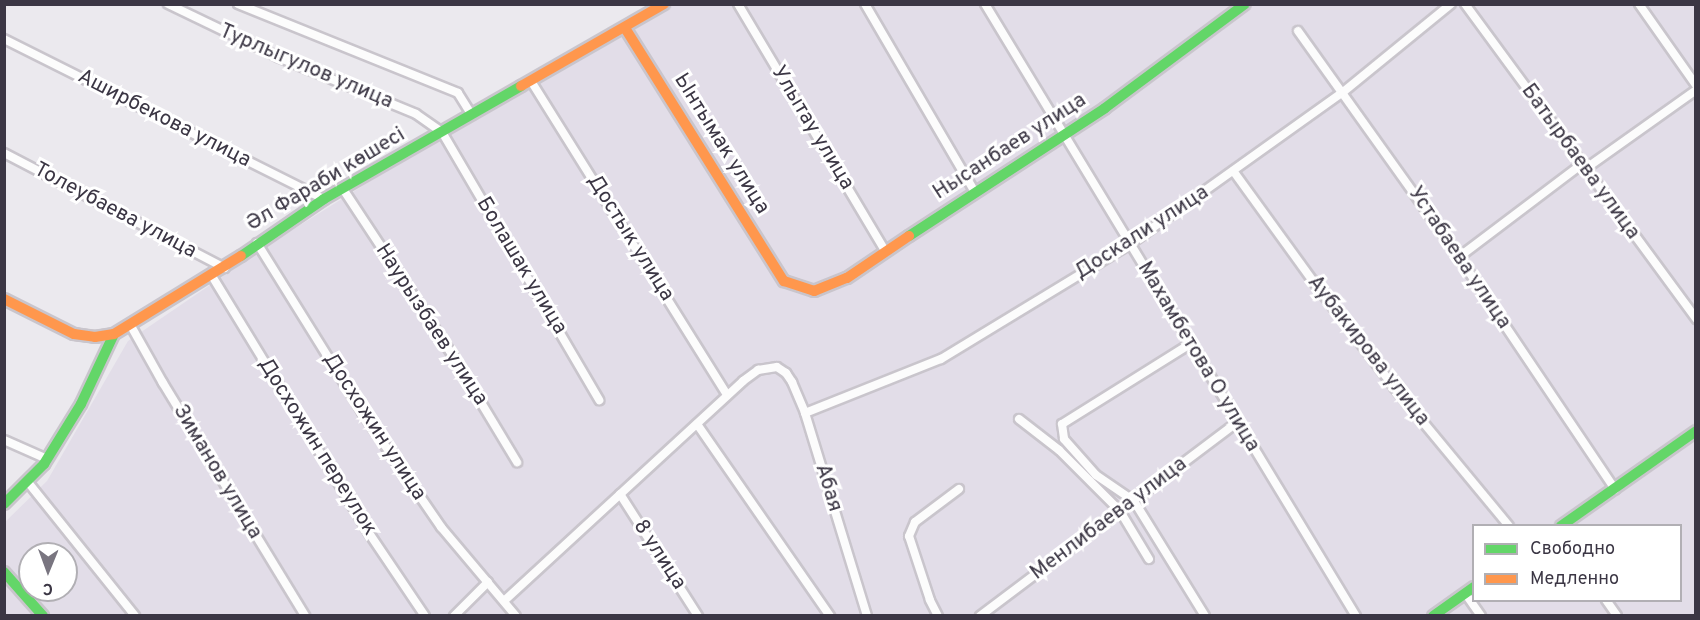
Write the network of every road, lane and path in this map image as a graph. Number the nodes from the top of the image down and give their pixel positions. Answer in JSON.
{"nodes":[{"id":1,"x":168,"y":4,"type":"edge"},
{"id":2,"x":238,"y":4,"type":"edge"},
{"id":3,"x":664,"y":4,"type":"edge"},
{"id":4,"x":738,"y":4,"type":"edge"},
{"id":5,"x":865,"y":4,"type":"edge"},
{"id":6,"x":985,"y":4,"type":"edge"},
{"id":7,"x":1245,"y":4,"type":"edge"},
{"id":8,"x":1451,"y":4,"type":"edge"},
{"id":9,"x":1464,"y":4,"type":"edge"},
{"id":10,"x":1639,"y":4,"type":"edge"},
{"id":11,"x":625,"y":28,"type":"junction"},
{"id":12,"x":1298,"y":31,"type":"dead end"},
{"id":13,"x":4,"y":39,"type":"edge"},
{"id":14,"x":531,"y":81,"type":"junction"},
{"id":15,"x":1695,"y":85,"type":"edge"},
{"id":16,"x":1695,"y":90,"type":"edge"},
{"id":17,"x":1343,"y":92,"type":"junction"},
{"id":18,"x":472,"y":115,"type":"junction"},
{"id":19,"x":442,"y":132,"type":"junction"},
{"id":20,"x":1063,"y":133,"type":"junction"},
{"id":21,"x":4,"y":153,"type":"edge"},
{"id":22,"x":1584,"y":167,"type":"junction"},
{"id":23,"x":1234,"y":172,"type":"junction"},
{"id":24,"x":343,"y":189,"type":"junction"},
{"id":25,"x":975,"y":192,"type":"junction"},
{"id":26,"x":324,"y":199,"type":"junction"},
{"id":27,"x":257,"y":243,"type":"junction"},
{"id":28,"x":1130,"y":244,"type":"junction"},
{"id":29,"x":886,"y":252,"type":"junction"},
{"id":30,"x":1459,"y":257,"type":"junction"},
{"id":31,"x":225,"y":268,"type":"junction"},
{"id":32,"x":212,"y":276,"type":"junction"},
{"id":33,"x":784,"y":281,"type":"joint"},
{"id":34,"x":4,"y":299,"type":"edge"},
{"id":35,"x":1695,"y":319,"type":"edge"},
{"id":36,"x":131,"y":326,"type":"junction"},
{"id":37,"x":114,"y":334,"type":"junction"},
{"id":38,"x":1190,"y":344,"type":"junction"},
{"id":39,"x":728,"y":395,"type":"junction"},
{"id":40,"x":599,"y":400,"type":"dead end"},
{"id":41,"x":805,"y":413,"type":"junction"},
{"id":42,"x":1020,"y":419,"type":"dead end"},
{"id":43,"x":1237,"y":422,"type":"junction"},
{"id":44,"x":697,"y":424,"type":"junction"},
{"id":45,"x":1695,"y":431,"type":"edge"},
{"id":46,"x":4,"y":440,"type":"edge"},
{"id":47,"x":47,"y":459,"type":"junction"},
{"id":48,"x":517,"y":462,"type":"dead end"},
{"id":49,"x":27,"y":481,"type":"junction"},
{"id":50,"x":959,"y":489,"type":"dead end"},
{"id":51,"x":1615,"y":489,"type":"junction"},
{"id":52,"x":620,"y":494,"type":"junction"},
{"id":53,"x":1134,"y":501,"type":"junction"},
{"id":54,"x":4,"y":504,"type":"edge"},
{"id":55,"x":1120,"y":511,"type":"junction"},
{"id":56,"x":1508,"y":524,"type":"edge"},
{"id":57,"x":1562,"y":524,"type":"edge"},
{"id":58,"x":1149,"y":558,"type":"dead end"},
{"id":59,"x":4,"y":572,"type":"edge"},
{"id":60,"x":488,"y":582,"type":"junction"},
{"id":61,"x":1469,"y":590,"type":"edge"},
{"id":62,"x":504,"y":602,"type":"junction"},
{"id":63,"x":1607,"y":602,"type":"edge"},
{"id":64,"x":43,"y":615,"type":"edge"},
{"id":65,"x":135,"y":615,"type":"edge"},
{"id":66,"x":304,"y":615,"type":"edge"},
{"id":67,"x":425,"y":615,"type":"edge"},
{"id":68,"x":454,"y":615,"type":"edge"},
{"id":69,"x":516,"y":615,"type":"edge"},
{"id":70,"x":698,"y":615,"type":"edge"},
{"id":71,"x":830,"y":615,"type":"edge"},
{"id":72,"x":867,"y":615,"type":"edge"},
{"id":73,"x":938,"y":615,"type":"edge"},
{"id":74,"x":980,"y":615,"type":"edge"},
{"id":75,"x":1204,"y":615,"type":"edge"},
{"id":76,"x":1356,"y":615,"type":"edge"},
{"id":77,"x":1433,"y":615,"type":"edge"},
{"id":78,"x":1617,"y":615,"type":"edge"}],
"edges":[{"from":1,"to":19,"type":"street","name":"Турлыгулов улица"},
{"from":2,"to":18,"type":"street","name":"Турлыгулов улица"},
{"from":3,"to":11,"type":"street","name":"Әл Фараби көшесі"},
{"from":4,"to":29,"type":"street","name":"Улытау улица"},
{"from":5,"to":25,"type":"street"},
{"from":6,"to":20,"type":"street","name":"Махамбетова О улица"},
{"from":7,"to":20,"type":"street","name":"Нысанбаев улица"},
{"from":8,"to":17,"type":"street","name":"Доскали улица"},
{"from":9,"to":22,"type":"street","name":"Батырбаева улица"},
{"from":10,"to":15,"type":"street"},
{"from":11,"to":14,"type":"street","name":"Әл Фараби көшесі"},
{"from":11,"to":33,"type":"street","name":"Ынтымак улица"},
{"from":12,"to":17,"type":"street","name":"Устабаева улица"},
{"from":13,"to":26,"type":"street","name":"Аширбекова улица"},
{"from":14,"to":18,"type":"street","name":"Әл Фараби көшесі"},
{"from":14,"to":39,"type":"street","name":"Достык улица"},
{"from":16,"to":22,"type":"street"},
{"from":17,"to":23,"type":"street","name":"Доскали улица"},
{"from":17,"to":30,"type":"street","name":"Устабаева улица"},
{"from":18,"to":19,"type":"street","name":"Әл Фараби көшесі"},
{"from":19,"to":24,"type":"street","name":"Әл Фараби көшесі"},
{"from":19,"to":40,"type":"street","name":"Болашак улица"},
{"from":20,"to":25,"type":"street","name":"Нысанбаев улица"},
{"from":20,"to":28,"type":"street","name":"Махамбетова О улица"},
{"from":21,"to":31,"type":"street","name":"Толеубаева улица"},
{"from":22,"to":30,"type":"street"},
{"from":22,"to":35,"type":"street","name":"Батырбаева улица"},
{"from":23,"to":28,"type":"street","name":"Доскали улица"},
{"from":23,"to":56,"type":"street","name":"Аубакирова улица"},
{"from":24,"to":26,"type":"street","name":"Әл Фараби көшесі"},
{"from":24,"to":48,"type":"street","name":"Наурызбаев улица"},
{"from":25,"to":29,"type":"street","name":"Нысанбаев улица"},
{"from":26,"to":27,"type":"street","name":"Әл Фараби көшесі"},
{"from":27,"to":31,"type":"street","name":"Әл Фараби көшесі"},
{"from":27,"to":60,"type":"street","name":"Досхожин улица"},
{"from":28,"to":38,"type":"street","name":"Махамбетова О улица"},
{"from":28,"to":41,"type":"street","name":"Доскали улица"},
{"from":29,"to":33,"type":"street","name":"Нысанбаев улица"},
{"from":30,"to":51,"type":"street","name":"Устабаева улица"},
{"from":31,"to":32,"type":"street","name":"Әл Фараби көшесі"},
{"from":32,"to":36,"type":"street","name":"Әл Фараби көшесі"},
{"from":32,"to":67,"type":"street","name":"Досхожин переулок"},
{"from":34,"to":37,"type":"street","name":"Әл Фараби көшесі"},
{"from":36,"to":37,"type":"street","name":"Әл Фараби көшесі"},
{"from":36,"to":66,"type":"street","name":"Зиманов улица"},
{"from":37,"to":47,"type":"street"},
{"from":38,"to":43,"type":"street","name":"Махамбетова О улица"},
{"from":38,"to":53,"type":"street"},
{"from":39,"to":41,"type":"street","name":"Абая"},
{"from":39,"to":44,"type":"street"},
{"from":41,"to":72,"type":"street","name":"Абая"},
{"from":42,"to":55,"type":"street"},
{"from":43,"to":53,"type":"street","name":"Менлибаева улица"},
{"from":43,"to":76,"type":"street","name":"Махамбетова О улица"},
{"from":44,"to":52,"type":"street"},
{"from":44,"to":71,"type":"street"},
{"from":45,"to":51,"type":"street"},
{"from":46,"to":47,"type":"street"},
{"from":47,"to":49,"type":"street"},
{"from":49,"to":54,"type":"street"},
{"from":49,"to":65,"type":"street"},
{"from":50,"to":73,"type":"street"},
{"from":51,"to":57,"type":"street"},
{"from":52,"to":62,"type":"street"},
{"from":52,"to":70,"type":"street","name":"8 улица"},
{"from":53,"to":55,"type":"street","name":"Менлибаева улица"},
{"from":53,"to":75,"type":"street"},
{"from":55,"to":58,"type":"street"},
{"from":55,"to":74,"type":"street","name":"Менлибаева улица"},
{"from":59,"to":64,"type":"street"},
{"from":60,"to":62,"type":"street","name":"Досхожин улица"},
{"from":60,"to":68,"type":"street"},
{"from":61,"to":77,"type":"street"},
{"from":62,"to":69,"type":"street","name":"Досхожин улица"},
{"from":63,"to":78,"type":"street"}]}
